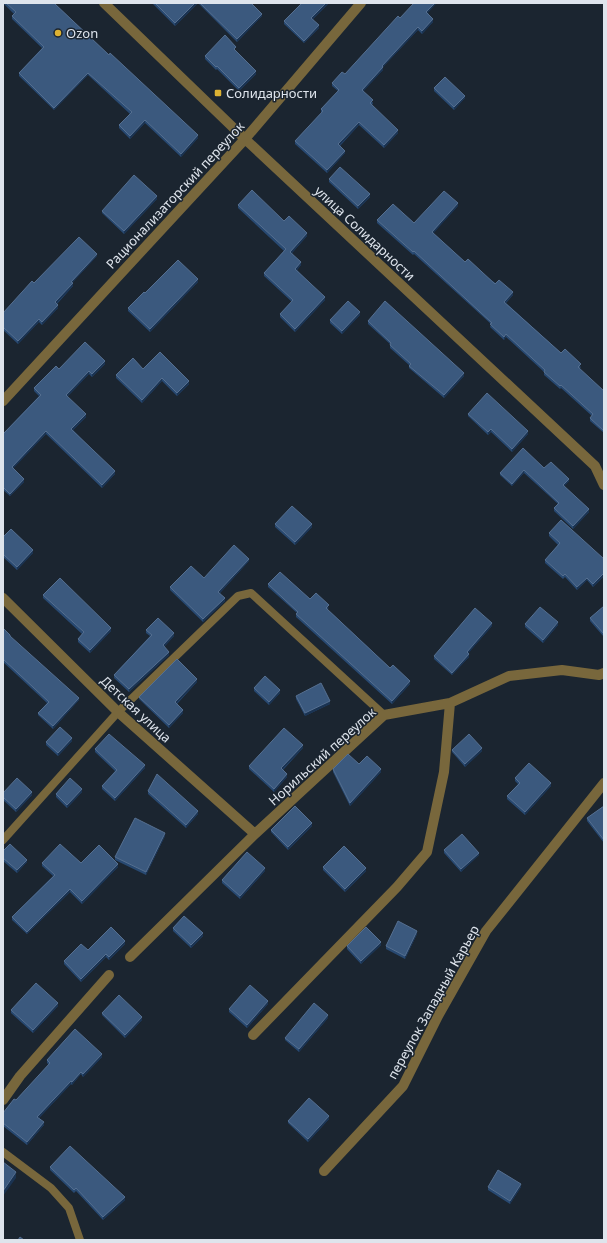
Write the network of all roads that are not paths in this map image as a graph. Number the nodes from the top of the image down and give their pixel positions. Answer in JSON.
{"nodes":[{"id":1,"x":104,"y":3,"type":"edge"},
{"id":2,"x":361,"y":3,"type":"edge"},
{"id":3,"x":245,"y":139,"type":"junction"},
{"id":4,"x":3,"y":401,"type":"edge"},
{"id":5,"x":604,"y":485,"type":"edge"},
{"id":6,"x":3,"y":598,"type":"edge"},
{"id":7,"x":604,"y":673,"type":"edge"},
{"id":8,"x":450,"y":703,"type":"junction"},
{"id":9,"x":118,"y":712,"type":"junction"},
{"id":10,"x":384,"y":715,"type":"junction"},
{"id":11,"x":604,"y":783,"type":"edge"},
{"id":12,"x":254,"y":834,"type":"junction"},
{"id":13,"x":3,"y":840,"type":"edge"},
{"id":14,"x":130,"y":957,"type":"dead end"},
{"id":15,"x":109,"y":976,"type":"dead end"},
{"id":16,"x":253,"y":1035,"type":"dead end"},
{"id":17,"x":3,"y":1100,"type":"edge"},
{"id":18,"x":3,"y":1152,"type":"edge"},
{"id":19,"x":324,"y":1171,"type":"dead end"},
{"id":20,"x":80,"y":1240,"type":"edge"}],
"edges":[{"from":1,"to":3,"type":"street","name":"улица Солидарности"},
{"from":2,"to":3,"type":"street","name":"Рационализаторский переулок"},
{"from":3,"to":4,"type":"street","name":"Рационализаторский переулок"},
{"from":3,"to":5,"type":"street","name":"улица Солидарности"},
{"from":6,"to":9,"type":"street","name":"Детская улица"},
{"from":7,"to":8,"type":"street","name":"Норильский переулок"},
{"from":8,"to":10,"type":"street","name":"Норильский переулок"},
{"from":8,"to":16,"type":"street"},
{"from":9,"to":10,"type":"lane"},
{"from":9,"to":12,"type":"street","name":"Детская улица"},
{"from":9,"to":13,"type":"lane"},
{"from":10,"to":12,"type":"street","name":"Норильский переулок"},
{"from":11,"to":19,"type":"street","name":"переулок Западный Карьер"},
{"from":12,"to":14,"type":"street","name":"Норильский переулок"},
{"from":15,"to":17,"type":"street"},
{"from":18,"to":20,"type":"lane"}]}
